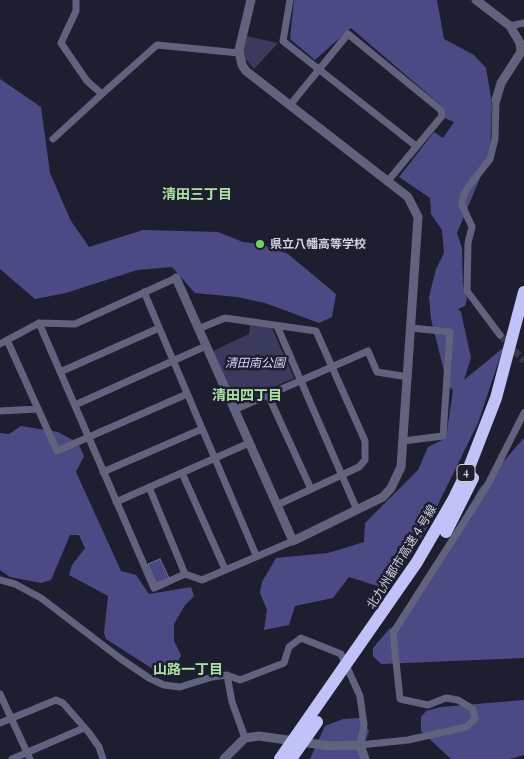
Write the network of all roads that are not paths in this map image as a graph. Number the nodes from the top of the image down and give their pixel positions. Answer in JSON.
{"nodes":[{"id":1,"x":76,"y":0,"type":"edge"},
{"id":2,"x":251,"y":0,"type":"edge"},
{"id":3,"x":290,"y":0,"type":"edge"},
{"id":4,"x":476,"y":0,"type":"edge"},
{"id":5,"x":524,"y":23,"type":"edge"},
{"id":6,"x":510,"y":26,"type":"junction"},
{"id":7,"x":239,"y":54,"type":"junction"},
{"id":8,"x":319,"y":70,"type":"junction"},
{"id":9,"x":102,"y":94,"type":"junction"},
{"id":10,"x":496,"y":100,"type":"joint"},
{"id":11,"x":290,"y":105,"type":"junction"},
{"id":12,"x":53,"y":140,"type":"dead end"},
{"id":13,"x":416,"y":146,"type":"junction"},
{"id":14,"x":387,"y":182,"type":"junction"},
{"id":15,"x":176,"y":278,"type":"joint"},
{"id":16,"x":144,"y":292,"type":"junction"},
{"id":17,"x":524,"y":292,"type":"edge"},
{"id":18,"x":39,"y":323,"type":"junction"},
{"id":19,"x":277,"y":326,"type":"junction"},
{"id":20,"x":159,"y":328,"type":"junction"},
{"id":21,"x":412,"y":328,"type":"junction"},
{"id":22,"x":198,"y":329,"type":"junction"},
{"id":23,"x":524,"y":330,"type":"edge"},
{"id":24,"x":500,"y":334,"type":"tunnel mouth"},
{"id":25,"x":7,"y":340,"type":"junction"},
{"id":26,"x":0,"y":344,"type":"edge"},
{"id":27,"x":206,"y":346,"type":"junction"},
{"id":28,"x":173,"y":361,"type":"junction"},
{"id":29,"x":332,"y":367,"type":"junction"},
{"id":30,"x":60,"y":372,"type":"junction"},
{"id":31,"x":408,"y":377,"type":"junction"},
{"id":32,"x":300,"y":380,"type":"junction"},
{"id":33,"x":187,"y":394,"type":"junction"},
{"id":34,"x":268,"y":395,"type":"junction"},
{"id":35,"x":75,"y":405,"type":"junction"},
{"id":36,"x":38,"y":408,"type":"junction"},
{"id":37,"x":234,"y":410,"type":"junction"},
{"id":38,"x":0,"y":411,"type":"edge"},
{"id":39,"x":524,"y":413,"type":"edge"},
{"id":40,"x":202,"y":429,"type":"junction"},
{"id":41,"x":88,"y":437,"type":"junction"},
{"id":42,"x":403,"y":441,"type":"junction"},
{"id":43,"x":249,"y":443,"type":"junction"},
{"id":44,"x":214,"y":458,"type":"junction"},
{"id":45,"x":103,"y":472,"type":"junction"},
{"id":46,"x":182,"y":473,"type":"junction"},
{"id":47,"x":342,"y":476,"type":"junction"},
{"id":48,"x":149,"y":487,"type":"junction"},
{"id":49,"x":311,"y":489,"type":"junction"},
{"id":50,"x":116,"y":502,"type":"junction"},
{"id":51,"x":277,"y":506,"type":"junction"},
{"id":52,"x":357,"y":510,"type":"junction"},
{"id":53,"x":293,"y":541,"type":"junction"},
{"id":54,"x":256,"y":556,"type":"junction"},
{"id":55,"x":225,"y":568,"type":"junction"},
{"id":56,"x":185,"y":574,"type":"junction"},
{"id":57,"x":0,"y":580,"type":"edge"},
{"id":58,"x":371,"y":638,"type":"junction"},
{"id":59,"x":227,"y":675,"type":"junction"},
{"id":60,"x":0,"y":694,"type":"edge"},
{"id":61,"x":11,"y":718,"type":"junction"},
{"id":62,"x":0,"y":723,"type":"edge"},
{"id":63,"x":84,"y":728,"type":"junction"},
{"id":64,"x":245,"y":738,"type":"junction"},
{"id":65,"x":360,"y":745,"type":"junction"},
{"id":66,"x":28,"y":756,"type":"edge"},
{"id":67,"x":12,"y":759,"type":"edge"},
{"id":68,"x":103,"y":759,"type":"edge"},
{"id":69,"x":224,"y":759,"type":"edge"},
{"id":70,"x":280,"y":759,"type":"edge"},
{"id":71,"x":291,"y":759,"type":"edge"},
{"id":72,"x":365,"y":759,"type":"edge"}],
"edges":[{"from":1,"to":9,"type":"street"},
{"from":2,"to":7,"type":"street"},
{"from":3,"to":8,"type":"street"},
{"from":4,"to":6,"type":"street"},
{"from":5,"to":6,"type":"street"},
{"from":6,"to":10,"type":"street"},
{"from":7,"to":9,"type":"street"},
{"from":7,"to":11,"type":"street"},
{"from":8,"to":11,"type":"street"},
{"from":8,"to":13,"type":"street"},
{"from":8,"to":13,"type":"street"},
{"from":9,"to":12,"type":"street"},
{"from":10,"to":24,"type":"street"},
{"from":11,"to":14,"type":"street"},
{"from":13,"to":14,"type":"street"},
{"from":14,"to":21,"type":"street"},
{"from":15,"to":16,"type":"street"},
{"from":15,"to":22,"type":"street"},
{"from":16,"to":18,"type":"street"},
{"from":16,"to":20,"type":"street"},
{"from":17,"to":58,"type":"highway","name":"北九州都市高速４号線","number":"4"},
{"from":18,"to":25,"type":"street"},
{"from":18,"to":30,"type":"street"},
{"from":19,"to":22,"type":"street"},
{"from":19,"to":29,"type":"street"},
{"from":19,"to":32,"type":"street"},
{"from":20,"to":28,"type":"street"},
{"from":20,"to":30,"type":"street"},
{"from":21,"to":31,"type":"street"},
{"from":21,"to":42,"type":"street"},
{"from":22,"to":27,"type":"street"},
{"from":23,"to":58,"type":"highway","name":"北九州都市高速４号線","number":"4"},
{"from":25,"to":26,"type":"street"},
{"from":25,"to":36,"type":"street"},
{"from":27,"to":28,"type":"street"},
{"from":27,"to":37,"type":"street"},
{"from":28,"to":33,"type":"street"},
{"from":28,"to":35,"type":"street"},
{"from":29,"to":31,"type":"street"},
{"from":29,"to":32,"type":"street"},
{"from":29,"to":47,"type":"street"},
{"from":30,"to":35,"type":"street"},
{"from":31,"to":42,"type":"street"},
{"from":32,"to":34,"type":"street"},
{"from":32,"to":47,"type":"street"},
{"from":33,"to":40,"type":"street"},
{"from":33,"to":41,"type":"street"},
{"from":34,"to":37,"type":"street"},
{"from":34,"to":49,"type":"street"},
{"from":35,"to":41,"type":"street"},
{"from":36,"to":38,"type":"street"},
{"from":36,"to":41,"type":"street"},
{"from":37,"to":43,"type":"street"},
{"from":39,"to":65,"type":"street"},
{"from":40,"to":44,"type":"street"},
{"from":40,"to":45,"type":"street"},
{"from":41,"to":45,"type":"street"},
{"from":42,"to":52,"type":"street"},
{"from":43,"to":44,"type":"street"},
{"from":43,"to":51,"type":"street"},
{"from":44,"to":46,"type":"street"},
{"from":44,"to":54,"type":"street"},
{"from":45,"to":50,"type":"street"},
{"from":46,"to":48,"type":"street"},
{"from":46,"to":55,"type":"street"},
{"from":47,"to":49,"type":"street"},
{"from":47,"to":52,"type":"street"},
{"from":48,"to":50,"type":"street"},
{"from":48,"to":56,"type":"street"},
{"from":49,"to":51,"type":"street"},
{"from":50,"to":56,"type":"street"},
{"from":51,"to":53,"type":"street"},
{"from":52,"to":53,"type":"street"},
{"from":53,"to":54,"type":"street"},
{"from":54,"to":55,"type":"street"},
{"from":55,"to":56,"type":"street"},
{"from":57,"to":59,"type":"street"},
{"from":58,"to":70,"type":"highway","name":"北九州都市高速４号線","number":"4"},
{"from":58,"to":71,"type":"highway","name":"北九州都市高速４号線","number":"4"},
{"from":59,"to":64,"type":"street"},
{"from":59,"to":65,"type":"street"},
{"from":60,"to":61,"type":"street"},
{"from":61,"to":62,"type":"street"},
{"from":61,"to":63,"type":"street"},
{"from":61,"to":66,"type":"street"},
{"from":63,"to":66,"type":"street"},
{"from":63,"to":68,"type":"street"},
{"from":64,"to":65,"type":"street"},
{"from":64,"to":69,"type":"street"},
{"from":65,"to":72,"type":"street"},
{"from":66,"to":67,"type":"street"}]}
